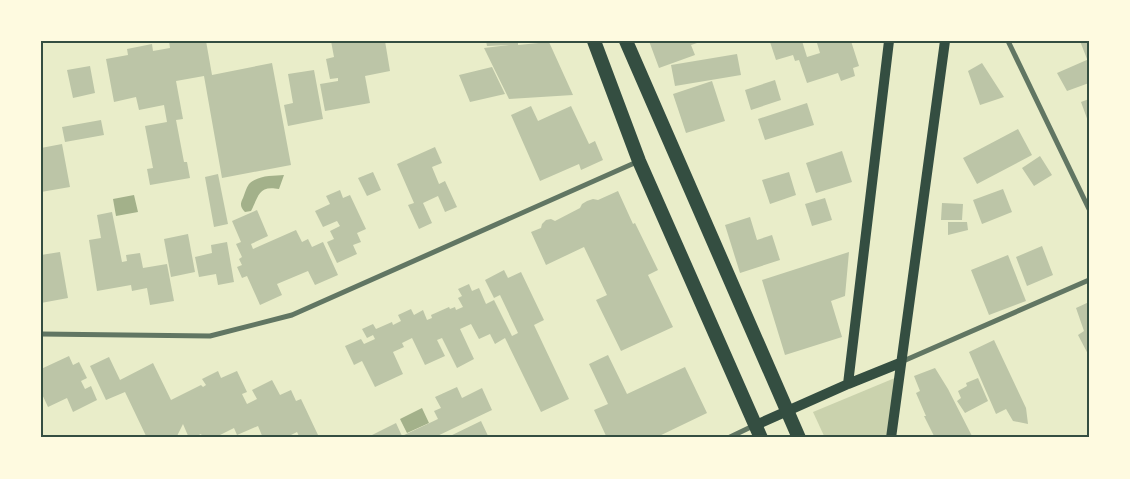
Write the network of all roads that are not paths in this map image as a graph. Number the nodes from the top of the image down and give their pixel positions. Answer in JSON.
{"nodes":[{"id":1,"x":594,"y":41,"type":"edge"},
{"id":2,"x":626,"y":41,"type":"edge"},
{"id":3,"x":889,"y":41,"type":"edge"},
{"id":4,"x":946,"y":41,"type":"edge"},
{"id":5,"x":1008,"y":41,"type":"edge"},
{"id":6,"x":639,"y":161,"type":"junction"},
{"id":7,"x":1089,"y":209,"type":"edge"},
{"id":8,"x":1089,"y":280,"type":"edge"},
{"id":9,"x":41,"y":334,"type":"edge"},
{"id":10,"x":900,"y":363,"type":"junction"},
{"id":11,"x":848,"y":384,"type":"junction"},
{"id":12,"x":786,"y":411,"type":"junction"},
{"id":13,"x":759,"y":431,"type":"edge"},
{"id":14,"x":728,"y":438,"type":"edge"},
{"id":15,"x":799,"y":438,"type":"edge"},
{"id":16,"x":891,"y":438,"type":"edge"}],
"edges":[{"from":1,"to":6,"type":"highway"},
{"from":2,"to":12,"type":"highway"},
{"from":3,"to":11,"type":"main road"},
{"from":4,"to":10,"type":"main road"},
{"from":5,"to":7,"type":"street"},
{"from":6,"to":9,"type":"street"},
{"from":6,"to":13,"type":"highway"},
{"from":8,"to":10,"type":"street"},
{"from":10,"to":11,"type":"main road"},
{"from":10,"to":16,"type":"main road"},
{"from":11,"to":12,"type":"main road"},
{"from":12,"to":13,"type":"main road"},
{"from":12,"to":15,"type":"highway"},
{"from":13,"to":14,"type":"street"}]}
